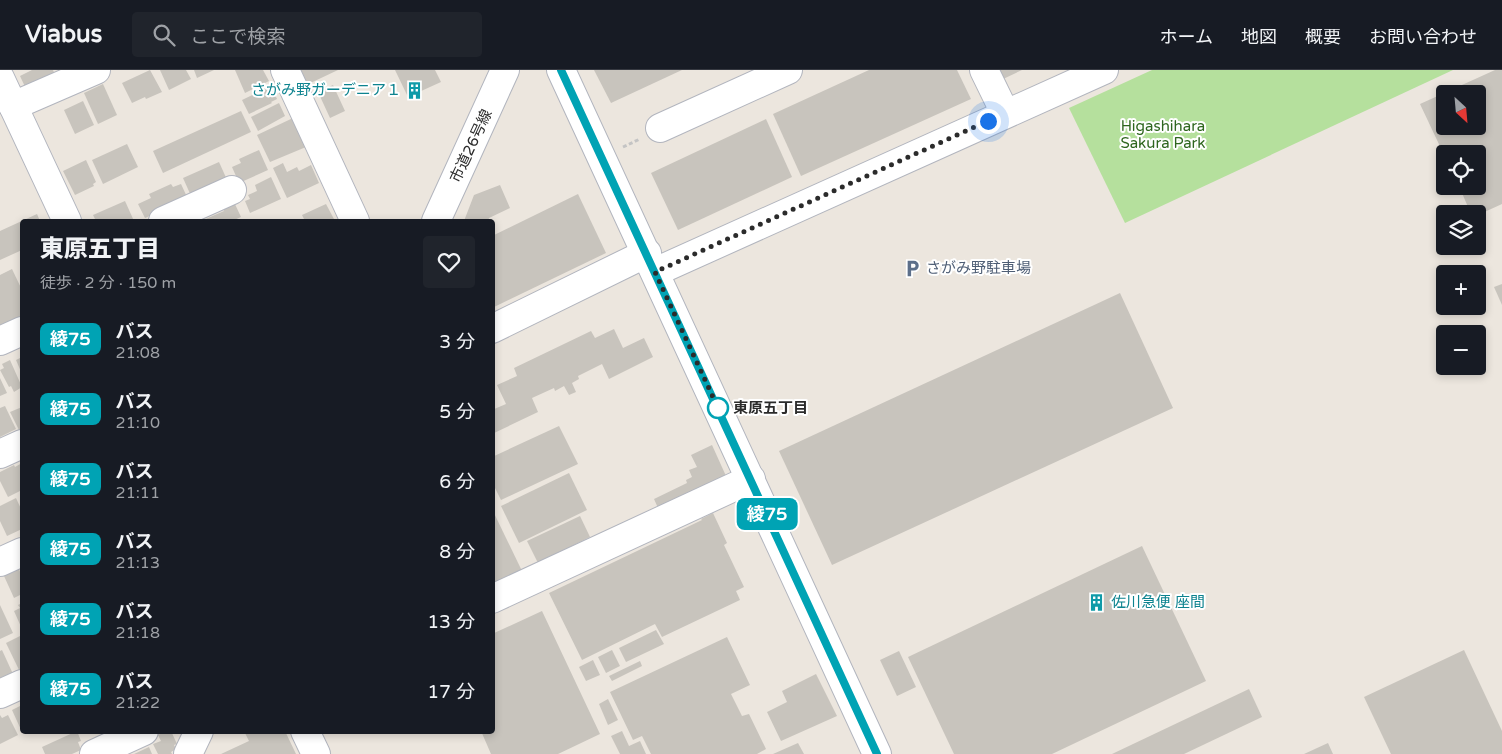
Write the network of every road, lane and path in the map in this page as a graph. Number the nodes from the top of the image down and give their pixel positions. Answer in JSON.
{"nodes":[{"id":1,"x":96,"y":70,"type":"edge"},
{"id":2,"x":285,"y":70,"type":"edge"},
{"id":3,"x":505,"y":70,"type":"edge"},
{"id":4,"x":561,"y":70,"type":"edge"},
{"id":5,"x":788,"y":70,"type":"edge"},
{"id":6,"x":984,"y":70,"type":"edge"},
{"id":7,"x":1104,"y":70,"type":"edge"},
{"id":8,"x":0,"y":78,"type":"edge"},
{"id":9,"x":13,"y":106,"type":"junction"},
{"id":10,"x":1006,"y":113,"type":"junction"},
{"id":11,"x":660,"y":128,"type":"joint"},
{"id":12,"x":602,"y":157,"type":"junction"},
{"id":13,"x":232,"y":190,"type":"dead end"},
{"id":14,"x":66,"y":219,"type":"edge"},
{"id":15,"x":167,"y":219,"type":"edge"},
{"id":16,"x":354,"y":219,"type":"edge"},
{"id":17,"x":437,"y":219,"type":"edge"},
{"id":18,"x":651,"y":262,"type":"junction"},
{"id":19,"x":495,"y":328,"type":"edge"},
{"id":20,"x":20,"y":332,"type":"edge"},
{"id":21,"x":0,"y":341,"type":"edge"},
{"id":22,"x":20,"y":445,"type":"edge"},
{"id":23,"x":0,"y":454,"type":"edge"},
{"id":24,"x":751,"y":479,"type":"junction"},
{"id":25,"x":20,"y":553,"type":"edge"},
{"id":26,"x":0,"y":562,"type":"edge"},
{"id":27,"x":495,"y":598,"type":"edge"},
{"id":28,"x":20,"y":685,"type":"edge"},
{"id":29,"x":0,"y":694,"type":"edge"},
{"id":30,"x":137,"y":734,"type":"edge"},
{"id":31,"x":198,"y":734,"type":"edge"},
{"id":32,"x":306,"y":734,"type":"edge"},
{"id":33,"x":94,"y":754,"type":"edge"},
{"id":34,"x":188,"y":754,"type":"edge"},
{"id":35,"x":316,"y":754,"type":"edge"},
{"id":36,"x":877,"y":754,"type":"edge"}],
"edges":[{"from":1,"to":9,"type":"street"},
{"from":2,"to":16,"type":"street"},
{"from":3,"to":17,"type":"street","name":"市道26号線"},
{"from":4,"to":12,"type":"street"},
{"from":5,"to":11,"type":"street"},
{"from":6,"to":10,"type":"street"},
{"from":7,"to":10,"type":"street"},
{"from":8,"to":9,"type":"street"},
{"from":9,"to":14,"type":"street"},
{"from":10,"to":18,"type":"street"},
{"from":11,"to":12,"type":"path"},
{"from":12,"to":18,"type":"street"},
{"from":13,"to":15,"type":"street"},
{"from":18,"to":19,"type":"street"},
{"from":18,"to":24,"type":"street"},
{"from":20,"to":21,"type":"street"},
{"from":22,"to":23,"type":"street"},
{"from":24,"to":27,"type":"street"},
{"from":24,"to":36,"type":"street"},
{"from":25,"to":26,"type":"street"},
{"from":28,"to":29,"type":"street"},
{"from":30,"to":33,"type":"street"},
{"from":31,"to":34,"type":"street"},
{"from":32,"to":35,"type":"street"}]}
